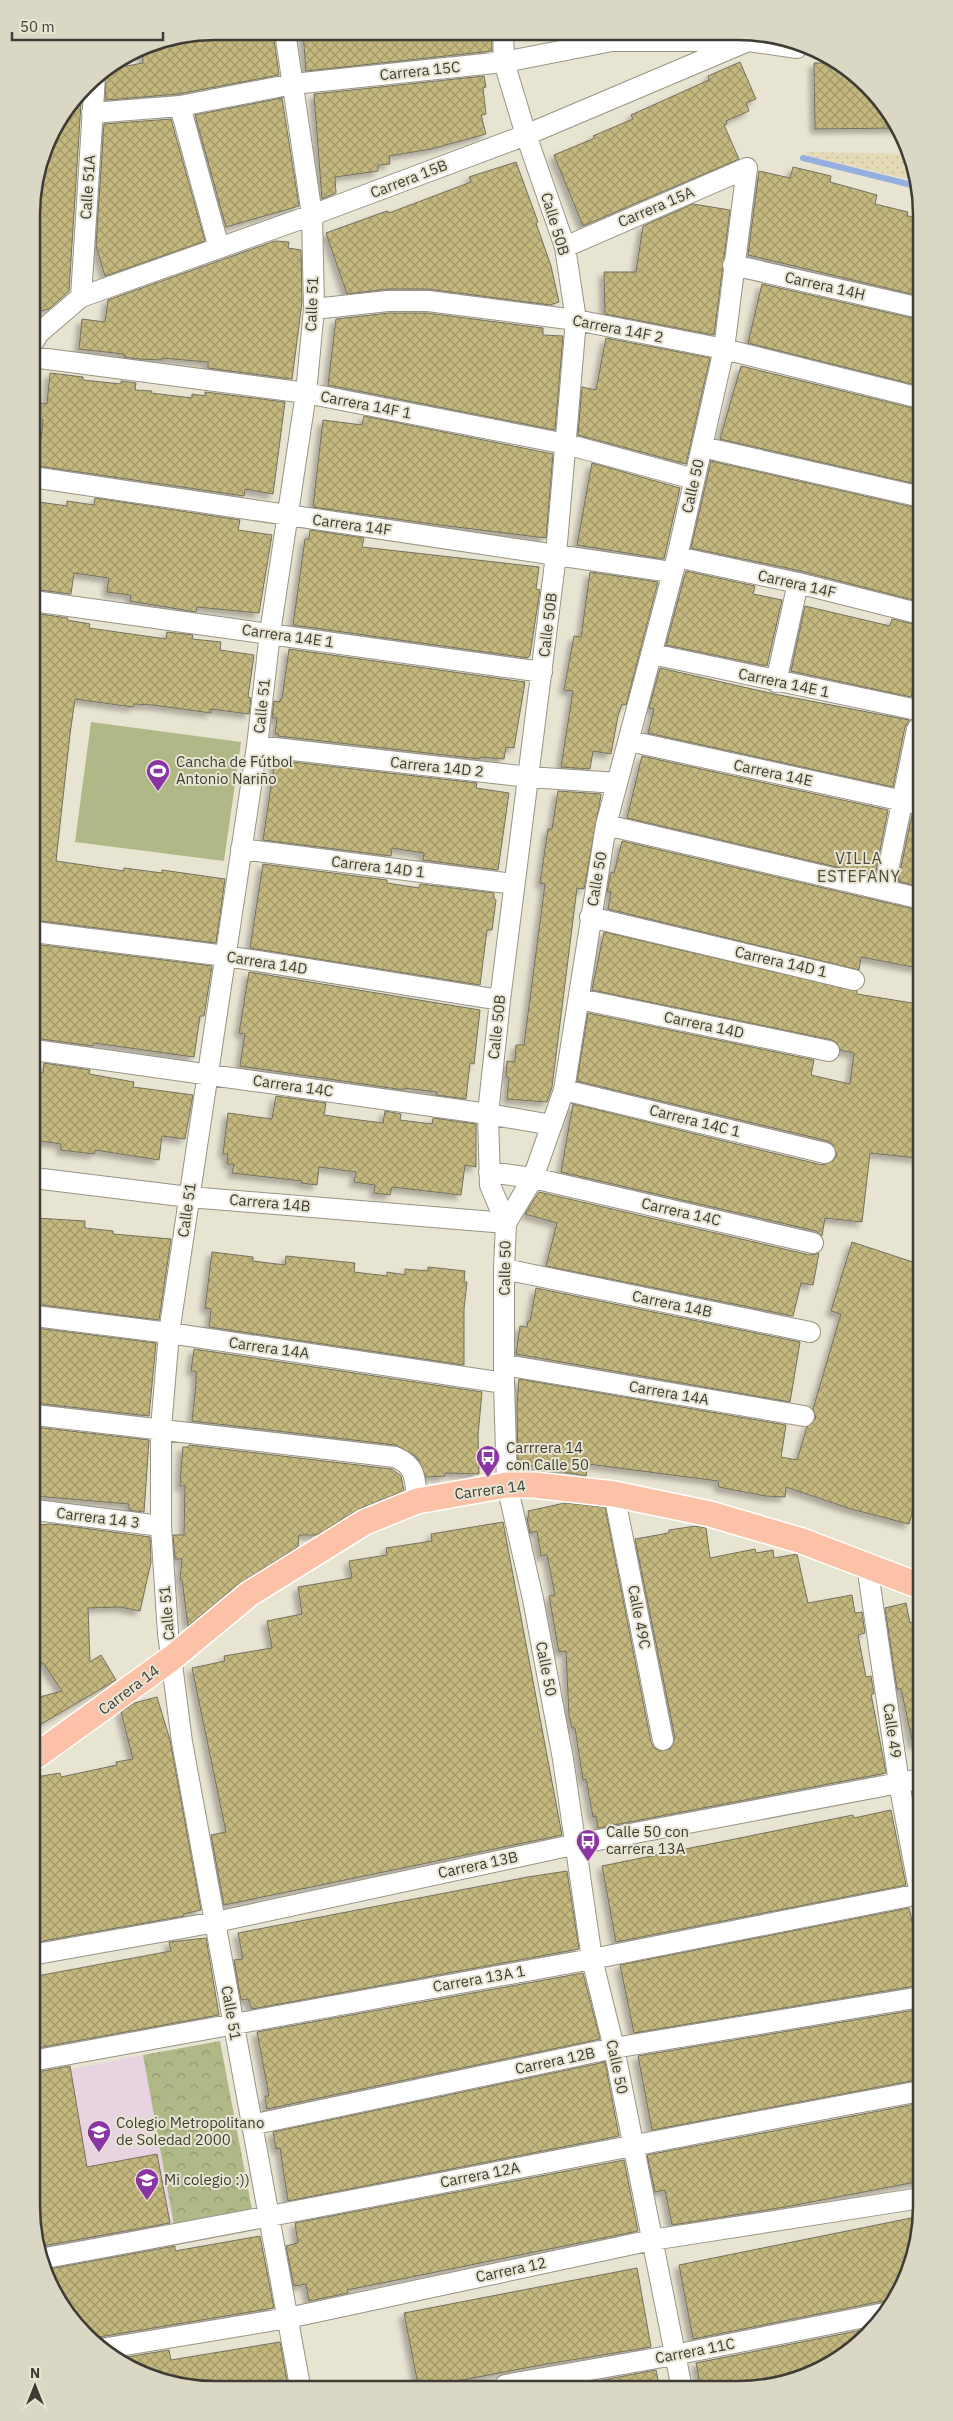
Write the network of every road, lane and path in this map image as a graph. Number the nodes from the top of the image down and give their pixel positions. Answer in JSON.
{"nodes":[{"id":1,"x":286,"y":40,"type":"edge"},
{"id":2,"x":503,"y":40,"type":"edge"},
{"id":3,"x":599,"y":40,"type":"edge"},
{"id":4,"x":714,"y":40,"type":"edge"},
{"id":5,"x":748,"y":41,"type":"junction"},
{"id":6,"x":784,"y":46,"type":"edge"},
{"id":7,"x":504,"y":62,"type":"junction"},
{"id":8,"x":293,"y":84,"type":"junction"},
{"id":9,"x":90,"y":95,"type":"edge"},
{"id":10,"x":180,"y":106,"type":"junction"},
{"id":11,"x":526,"y":135,"type":"junction"},
{"id":12,"x":747,"y":168,"type":"joint"},
{"id":13,"x":312,"y":215,"type":"junction"},
{"id":14,"x":565,"y":247,"type":"junction"},
{"id":15,"x":219,"y":248,"type":"junction"},
{"id":16,"x":734,"y":265,"type":"junction"},
{"id":17,"x":80,"y":298,"type":"junction"},
{"id":18,"x":913,"y":306,"type":"edge"},
{"id":19,"x":314,"y":309,"type":"junction"},
{"id":20,"x":576,"y":320,"type":"junction"},
{"id":21,"x":40,"y":332,"type":"edge"},
{"id":22,"x":724,"y":349,"type":"junction"},
{"id":23,"x":40,"y":358,"type":"edge"},
{"id":24,"x":306,"y":393,"type":"junction"},
{"id":25,"x":913,"y":396,"type":"edge"},
{"id":26,"x":566,"y":444,"type":"junction"},
{"id":27,"x":702,"y":446,"type":"junction"},
{"id":28,"x":40,"y":478,"type":"edge"},
{"id":29,"x":694,"y":479,"type":"junction"},
{"id":30,"x":913,"y":495,"type":"edge"},
{"id":31,"x":286,"y":516,"type":"junction"},
{"id":32,"x":556,"y":555,"type":"junction"},
{"id":33,"x":674,"y":565,"type":"junction"},
{"id":34,"x":798,"y":583,"type":"junction"},
{"id":35,"x":40,"y":602,"type":"edge"},
{"id":36,"x":913,"y":612,"type":"edge"},
{"id":37,"x":270,"y":633,"type":"junction"},
{"id":38,"x":652,"y":654,"type":"junction"},
{"id":39,"x":542,"y":672,"type":"junction"},
{"id":40,"x":776,"y":682,"type":"junction"},
{"id":41,"x":913,"y":709,"type":"edge"},
{"id":42,"x":629,"y":741,"type":"junction"},
{"id":43,"x":257,"y":746,"type":"junction"},
{"id":44,"x":913,"y":771,"type":"edge"},
{"id":45,"x":529,"y":777,"type":"junction"},
{"id":46,"x":617,"y":783,"type":"junction"},
{"id":47,"x":910,"y":803,"type":"edge"},
{"id":48,"x":606,"y":824,"type":"junction"},
{"id":49,"x":241,"y":849,"type":"junction"},
{"id":50,"x":514,"y":884,"type":"junction"},
{"id":51,"x":884,"y":890,"type":"junction"},
{"id":52,"x":913,"y":897,"type":"edge"},
{"id":53,"x":590,"y":916,"type":"junction"},
{"id":54,"x":40,"y":933,"type":"edge"},
{"id":55,"x":226,"y":956,"type":"junction"},
{"id":56,"x":854,"y":980,"type":"dead end"},
{"id":57,"x":500,"y":1000,"type":"junction"},
{"id":58,"x":579,"y":1000,"type":"junction"},
{"id":59,"x":40,"y":1051,"type":"edge"},
{"id":60,"x":829,"y":1051,"type":"dead end"},
{"id":61,"x":208,"y":1074,"type":"junction"},
{"id":62,"x":564,"y":1090,"type":"junction"},
{"id":63,"x":488,"y":1114,"type":"junction"},
{"id":64,"x":552,"y":1125,"type":"junction"},
{"id":65,"x":825,"y":1153,"type":"dead end"},
{"id":66,"x":489,"y":1172,"type":"junction"},
{"id":67,"x":533,"y":1178,"type":"junction"},
{"id":68,"x":40,"y":1179,"type":"edge"},
{"id":69,"x":189,"y":1197,"type":"junction"},
{"id":70,"x":506,"y":1223,"type":"junction"},
{"id":71,"x":814,"y":1242,"type":"dead end"},
{"id":72,"x":504,"y":1269,"type":"junction"},
{"id":73,"x":40,"y":1317,"type":"edge"},
{"id":74,"x":810,"y":1332,"type":"dead end"},
{"id":75,"x":169,"y":1333,"type":"junction"},
{"id":76,"x":504,"y":1374,"type":"junction"},
{"id":77,"x":40,"y":1416,"type":"edge"},
{"id":78,"x":804,"y":1416,"type":"dead end"},
{"id":79,"x":162,"y":1428,"type":"junction"},
{"id":80,"x":507,"y":1485,"type":"junction"},
{"id":81,"x":614,"y":1494,"type":"junction"},
{"id":82,"x":417,"y":1501,"type":"junction"},
{"id":83,"x":40,"y":1511,"type":"edge"},
{"id":84,"x":161,"y":1526,"type":"junction"},
{"id":85,"x":866,"y":1566,"type":"junction"},
{"id":86,"x":913,"y":1583,"type":"edge"},
{"id":87,"x":172,"y":1658,"type":"junction"},
{"id":88,"x":664,"y":1740,"type":"dead end"},
{"id":89,"x":40,"y":1753,"type":"edge"},
{"id":90,"x":913,"y":1780,"type":"edge"},
{"id":91,"x":899,"y":1783,"type":"junction"},
{"id":92,"x":577,"y":1844,"type":"junction"},
{"id":93,"x":913,"y":1857,"type":"edge"},
{"id":94,"x":913,"y":1895,"type":"edge"},
{"id":95,"x":216,"y":1922,"type":"junction"},
{"id":96,"x":40,"y":1953,"type":"edge"},
{"id":97,"x":592,"y":1959,"type":"junction"},
{"id":98,"x":913,"y":1998,"type":"edge"},
{"id":99,"x":232,"y":2023,"type":"junction"},
{"id":100,"x":614,"y":2048,"type":"junction"},
{"id":101,"x":40,"y":2059,"type":"edge"},
{"id":102,"x":913,"y":2092,"type":"edge"},
{"id":103,"x":251,"y":2125,"type":"junction"},
{"id":104,"x":633,"y":2144,"type":"junction"},
{"id":105,"x":913,"y":2199,"type":"edge"},
{"id":106,"x":269,"y":2217,"type":"junction"},
{"id":107,"x":652,"y":2240,"type":"junction"},
{"id":108,"x":48,"y":2258,"type":"edge"},
{"id":109,"x":876,"y":2314,"type":"edge"},
{"id":110,"x":288,"y":2318,"type":"junction"},
{"id":111,"x":112,"y":2347,"type":"edge"},
{"id":112,"x":674,"y":2355,"type":"junction"},
{"id":113,"x":299,"y":2381,"type":"edge"},
{"id":114,"x":528,"y":2381,"type":"edge"},
{"id":115,"x":679,"y":2381,"type":"edge"}],
"edges":[{"from":1,"to":8,"type":"street","name":"Calle 51"},
{"from":2,"to":7,"type":"street","name":"Calle 50B"},
{"from":3,"to":7,"type":"street","name":"Carrera 15C"},
{"from":4,"to":5,"type":"street","name":"Carrera 15C"},
{"from":5,"to":6,"type":"street"},
{"from":5,"to":11,"type":"street","name":"Carrera 15B"},
{"from":7,"to":8,"type":"street","name":"Carrera 15C"},
{"from":7,"to":11,"type":"street","name":"Calle 50B"},
{"from":8,"to":10,"type":"street","name":"Carrera 15C"},
{"from":8,"to":13,"type":"street","name":"Calle 51"},
{"from":9,"to":10,"type":"street","name":"Carrera 15C"},
{"from":9,"to":17,"type":"street","name":"Calle 51A"},
{"from":10,"to":15,"type":"street"},
{"from":11,"to":13,"type":"street","name":"Carrera 15B"},
{"from":11,"to":14,"type":"street","name":"Calle 50B"},
{"from":12,"to":14,"type":"street","name":"Carrera 15A"},
{"from":12,"to":16,"type":"street","name":"Calle 50"},
{"from":13,"to":15,"type":"street","name":"Carrera 15B"},
{"from":13,"to":19,"type":"street","name":"Calle 51"},
{"from":14,"to":20,"type":"street","name":"Calle 50B"},
{"from":15,"to":17,"type":"street","name":"Carrera 15B"},
{"from":16,"to":18,"type":"street","name":"Carrera 14H"},
{"from":16,"to":22,"type":"street","name":"Calle 50"},
{"from":17,"to":21,"type":"street","name":"Carrera 15B"},
{"from":19,"to":20,"type":"street","name":"Carrera 14F 2"},
{"from":19,"to":24,"type":"street","name":"Calle 51"},
{"from":20,"to":22,"type":"street","name":"Carrera 14F 2"},
{"from":20,"to":26,"type":"street","name":"Calle 50B"},
{"from":22,"to":25,"type":"street","name":"Carrera 14F 2"},
{"from":22,"to":27,"type":"street","name":"Calle 50"},
{"from":23,"to":24,"type":"street","name":"Carrera 14F 1"},
{"from":24,"to":26,"type":"street","name":"Carrera 14F 1"},
{"from":24,"to":31,"type":"street","name":"Calle 51"},
{"from":26,"to":29,"type":"street","name":"Carrera 14F 1"},
{"from":26,"to":32,"type":"street","name":"Calle 50B"},
{"from":27,"to":29,"type":"street","name":"Calle 50"},
{"from":27,"to":30,"type":"street"},
{"from":28,"to":31,"type":"street","name":"Carrera 14F"},
{"from":29,"to":33,"type":"street","name":"Calle 50"},
{"from":31,"to":32,"type":"street","name":"Carrera 14F"},
{"from":31,"to":37,"type":"street","name":"Calle 51"},
{"from":32,"to":33,"type":"street","name":"Carrera 14F"},
{"from":32,"to":39,"type":"street","name":"Calle 50B"},
{"from":33,"to":34,"type":"street","name":"Carrera 14F"},
{"from":33,"to":38,"type":"street","name":"Calle 50"},
{"from":34,"to":36,"type":"street","name":"Carrera 14F"},
{"from":34,"to":40,"type":"street"},
{"from":35,"to":37,"type":"street","name":"Carrera 14E 1"},
{"from":37,"to":39,"type":"street","name":"Carrera 14E 1"},
{"from":37,"to":43,"type":"street","name":"Calle 51"},
{"from":38,"to":40,"type":"street","name":"Carrera 14E 1"},
{"from":38,"to":42,"type":"street","name":"Calle 50"},
{"from":39,"to":45,"type":"street","name":"Calle 50B"},
{"from":40,"to":41,"type":"street","name":"Carrera 14E 1"},
{"from":42,"to":46,"type":"street","name":"Calle 50"},
{"from":42,"to":47,"type":"street","name":"Carrera 14E"},
{"from":43,"to":45,"type":"street","name":"Carrera 14D 2"},
{"from":43,"to":49,"type":"street","name":"Calle 51"},
{"from":44,"to":47,"type":"street"},
{"from":45,"to":46,"type":"street","name":"Carrera 14D 2"},
{"from":45,"to":50,"type":"street","name":"Calle 50B"},
{"from":46,"to":48,"type":"street","name":"Calle 50"},
{"from":47,"to":51,"type":"street"},
{"from":48,"to":51,"type":"street"},
{"from":48,"to":53,"type":"street","name":"Calle 50"},
{"from":49,"to":50,"type":"street","name":"Carrera 14D 1"},
{"from":49,"to":55,"type":"street","name":"Calle 51"},
{"from":50,"to":57,"type":"street","name":"Calle 50B"},
{"from":51,"to":52,"type":"street"},
{"from":53,"to":56,"type":"street","name":"Carrera 14D 1"},
{"from":53,"to":58,"type":"street","name":"Calle 50"},
{"from":54,"to":55,"type":"street","name":"Carrera 14D"},
{"from":55,"to":57,"type":"street","name":"Carrera 14D"},
{"from":55,"to":61,"type":"street","name":"Calle 51"},
{"from":57,"to":63,"type":"street","name":"Calle 50B"},
{"from":58,"to":60,"type":"street","name":"Carrera 14D"},
{"from":58,"to":62,"type":"street","name":"Calle 50"},
{"from":59,"to":61,"type":"street","name":"Carrera 14C"},
{"from":61,"to":63,"type":"street","name":"Carrera 14C"},
{"from":61,"to":69,"type":"street","name":"Calle 51"},
{"from":62,"to":64,"type":"street","name":"Calle 50"},
{"from":62,"to":65,"type":"street","name":"Carrera 14C 1"},
{"from":63,"to":64,"type":"street","name":"Carrera 14C"},
{"from":63,"to":66,"type":"street","name":"Calle 50B"},
{"from":64,"to":67,"type":"street","name":"Calle 50"},
{"from":66,"to":67,"type":"street","name":"Carrera 14C"},
{"from":66,"to":70,"type":"street","name":"Calle 50B"},
{"from":67,"to":70,"type":"street","name":"Calle 50"},
{"from":67,"to":71,"type":"street","name":"Carrera 14C"},
{"from":68,"to":69,"type":"street","name":"Carrera 14B"},
{"from":69,"to":70,"type":"street","name":"Carrera 14B"},
{"from":69,"to":75,"type":"street","name":"Calle 51"},
{"from":70,"to":72,"type":"street","name":"Calle 50"},
{"from":72,"to":74,"type":"street","name":"Carrera 14B"},
{"from":72,"to":76,"type":"street","name":"Calle 50"},
{"from":73,"to":75,"type":"street","name":"Carrera 14A"},
{"from":75,"to":76,"type":"street","name":"Carrera 14A"},
{"from":75,"to":79,"type":"street","name":"Calle 51"},
{"from":76,"to":78,"type":"street","name":"Carrera 14A"},
{"from":76,"to":80,"type":"street","name":"Calle 50"},
{"from":77,"to":79,"type":"street"},
{"from":79,"to":82,"type":"street"},
{"from":79,"to":84,"type":"street","name":"Calle 51"},
{"from":80,"to":81,"type":"main road","name":"Carrera 14"},
{"from":80,"to":82,"type":"main road","name":"Carrera 14"},
{"from":80,"to":92,"type":"street","name":"Calle 50"},
{"from":81,"to":85,"type":"main road","name":"Carrera 14"},
{"from":81,"to":88,"type":"street","name":"Calle 49C"},
{"from":82,"to":87,"type":"main road","name":"Carrera 14"},
{"from":83,"to":84,"type":"street","name":"Carrera 14 3"},
{"from":84,"to":87,"type":"street","name":"Calle 51"},
{"from":85,"to":86,"type":"main road","name":"Carrera 14"},
{"from":85,"to":91,"type":"street","name":"Calle 49"},
{"from":87,"to":89,"type":"main road","name":"Carrera 14"},
{"from":87,"to":95,"type":"street","name":"Calle 51"},
{"from":90,"to":91,"type":"street","name":"Carrera 13B"},
{"from":91,"to":92,"type":"street","name":"Carrera 13B"},
{"from":91,"to":93,"type":"street","name":"Calle 49"},
{"from":92,"to":95,"type":"street","name":"Carrera 13B"},
{"from":92,"to":97,"type":"street","name":"Calle 50"},
{"from":94,"to":97,"type":"street","name":"Carrera 13A 1"},
{"from":95,"to":96,"type":"street","name":"Carrera 13B"},
{"from":95,"to":99,"type":"street","name":"Calle 51"},
{"from":97,"to":99,"type":"street","name":"Carrera 13A 1"},
{"from":97,"to":100,"type":"street","name":"Calle 50"},
{"from":98,"to":100,"type":"street","name":"Carrera 12B"},
{"from":99,"to":101,"type":"street","name":"Carrera 13A 1"},
{"from":99,"to":103,"type":"street","name":"Calle 51"},
{"from":100,"to":103,"type":"street","name":"Carrera 12B"},
{"from":100,"to":104,"type":"street","name":"Calle 50"},
{"from":102,"to":104,"type":"street","name":"Carrera 12A"},
{"from":103,"to":106,"type":"street","name":"Calle 51"},
{"from":104,"to":106,"type":"street","name":"Carrera 12A"},
{"from":104,"to":107,"type":"street","name":"Calle 50"},
{"from":105,"to":107,"type":"street","name":"Carrera 12"},
{"from":106,"to":108,"type":"street","name":"Carrera 12A"},
{"from":106,"to":110,"type":"street","name":"Calle 51"},
{"from":107,"to":110,"type":"street","name":"Carrera 12"},
{"from":107,"to":112,"type":"street","name":"Calle 50"},
{"from":109,"to":112,"type":"street","name":"Carrera 11C"},
{"from":110,"to":111,"type":"street","name":"Carrera 12"},
{"from":110,"to":113,"type":"street","name":"Calle 51"},
{"from":112,"to":114,"type":"street","name":"Carrera 11C"},
{"from":112,"to":115,"type":"street","name":"Calle 50"}]}
